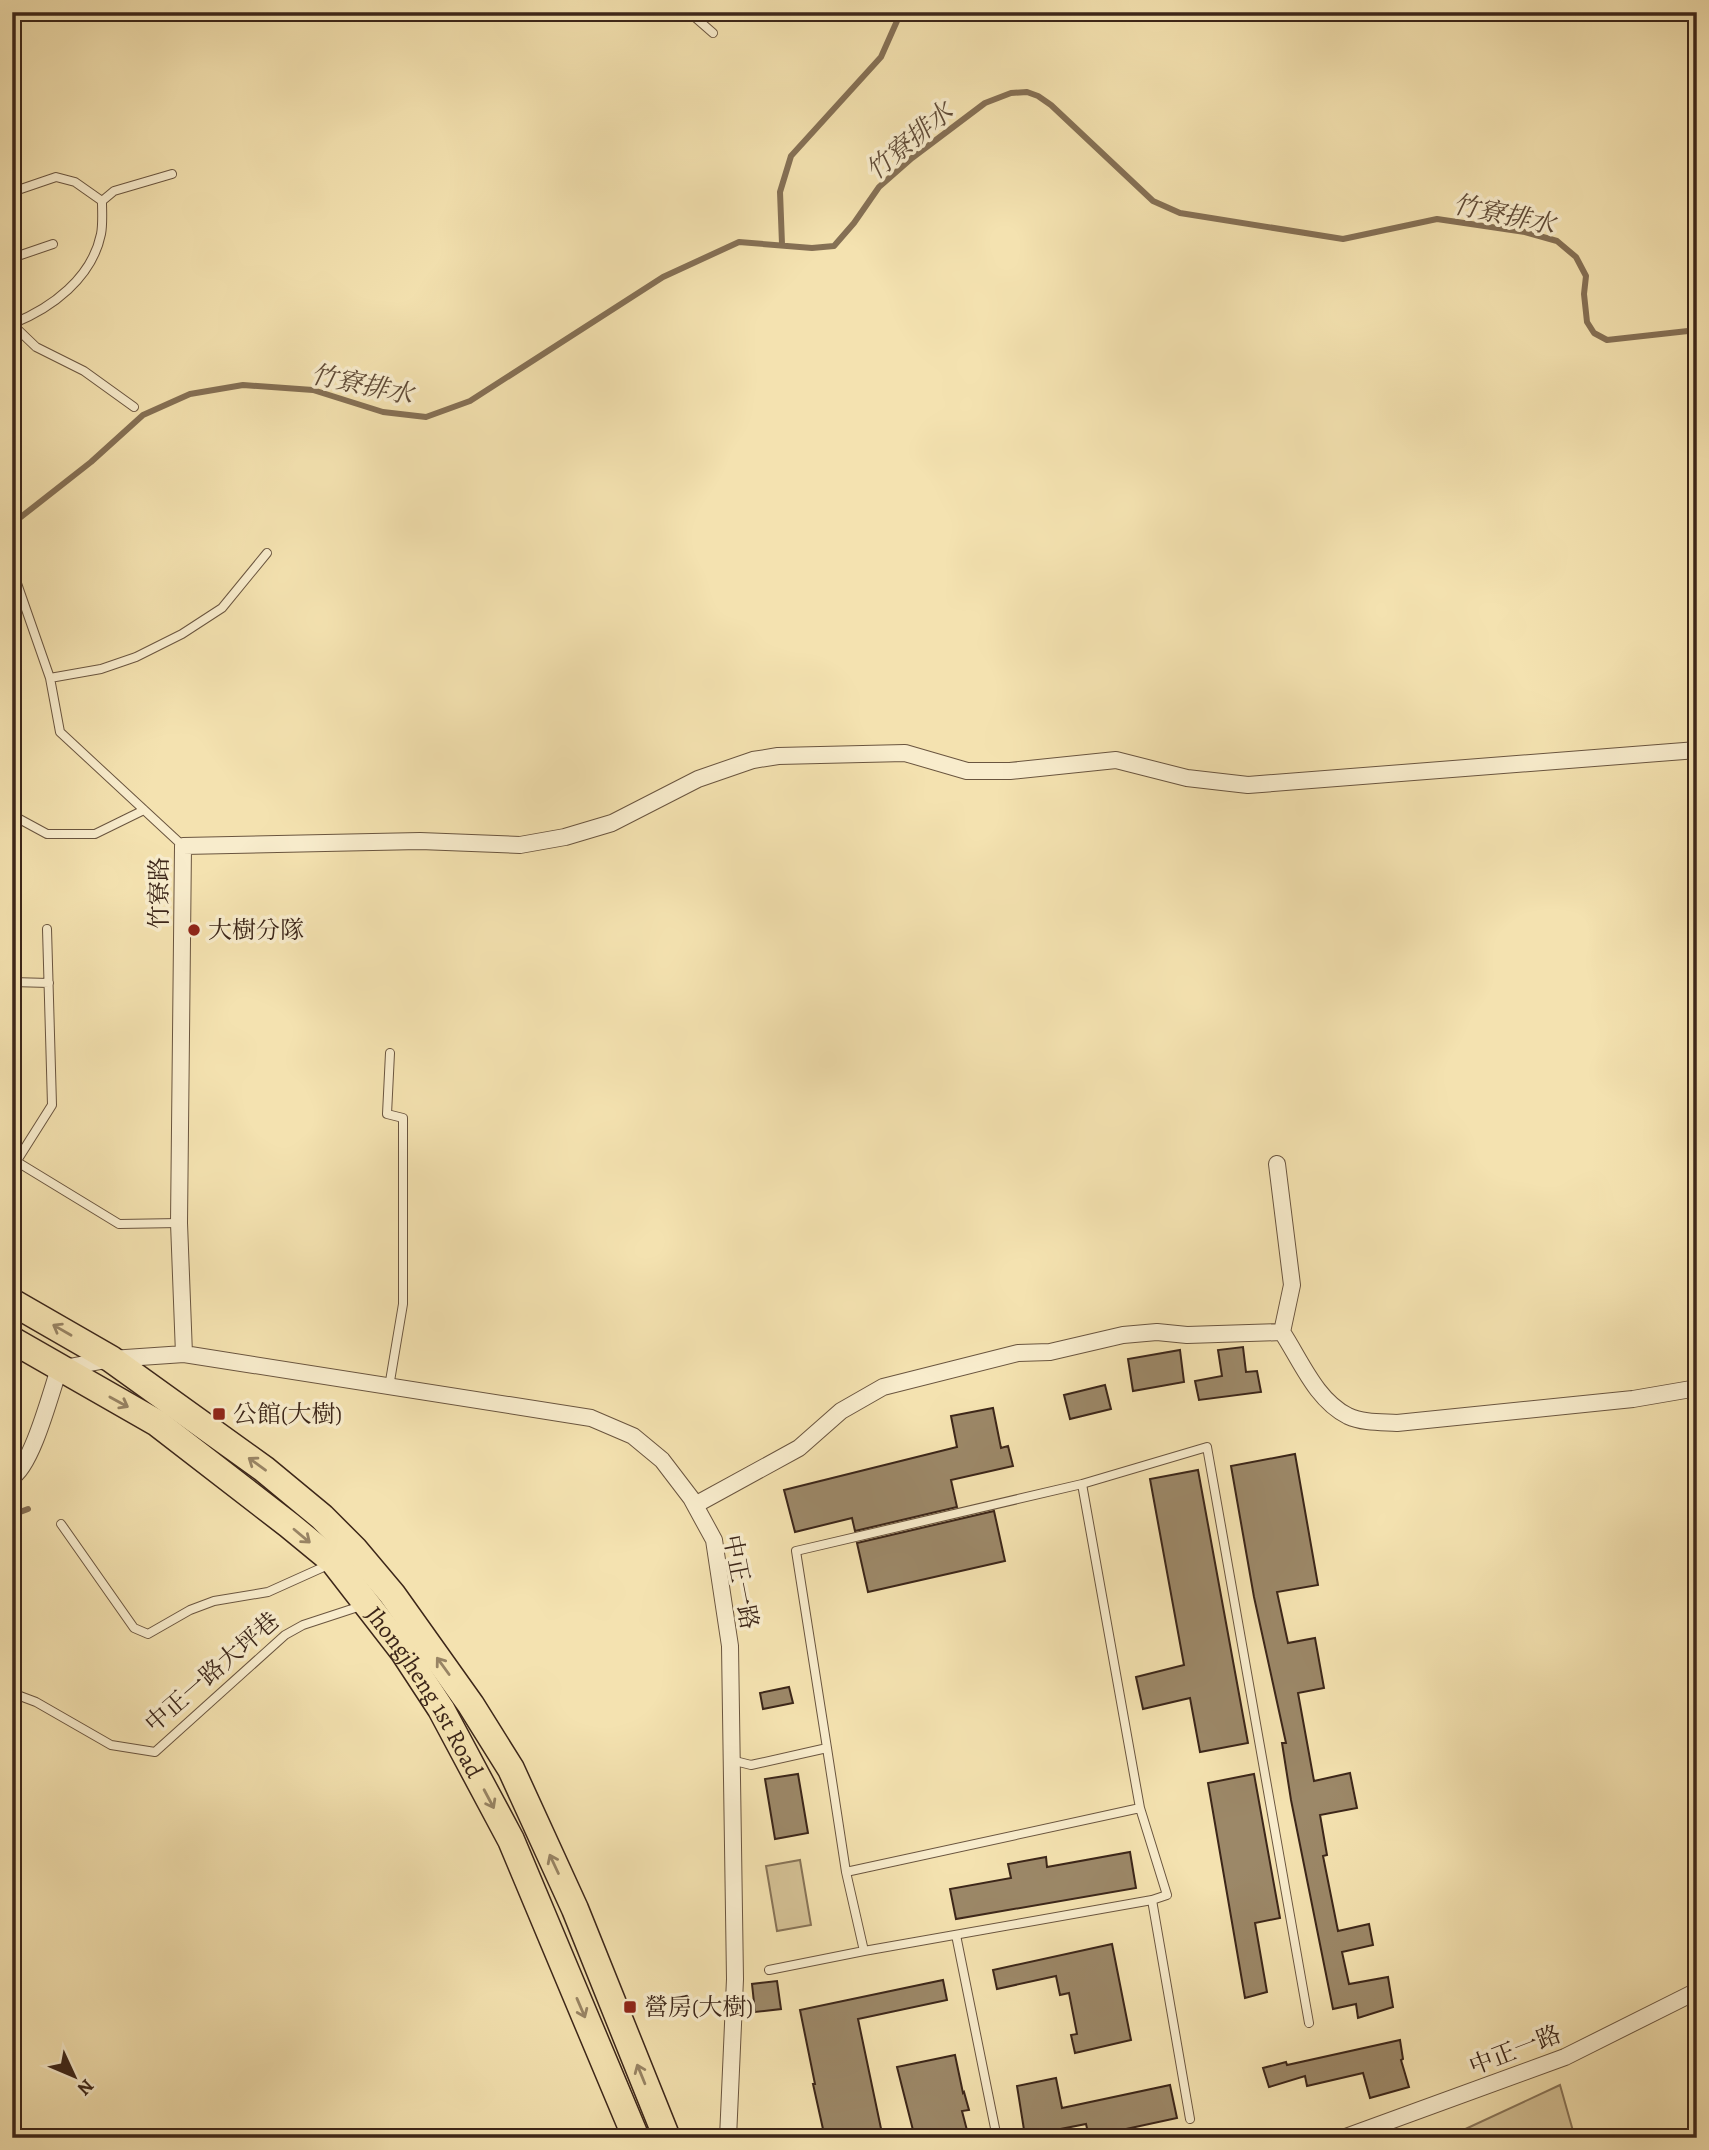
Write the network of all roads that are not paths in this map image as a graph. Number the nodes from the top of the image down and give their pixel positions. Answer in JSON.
{"nodes":[{"id":1,"x":689,"y":12,"type":"edge"},
{"id":2,"x":713,"y":33,"type":"dead end"},
{"id":3,"x":173,"y":174,"type":"dead end"},
{"id":4,"x":12,"y":192,"type":"edge"},
{"id":5,"x":102,"y":201,"type":"junction"},
{"id":6,"x":53,"y":244,"type":"dead end"},
{"id":7,"x":12,"y":258,"type":"edge"},
{"id":8,"x":12,"y":324,"type":"edge"},
{"id":9,"x":134,"y":407,"type":"dead end"},
{"id":10,"x":12,"y":524,"type":"edge"},
{"id":11,"x":267,"y":553,"type":"dead end"},
{"id":12,"x":13,"y":572,"type":"edge"},
{"id":13,"x":50,"y":678,"type":"junction"},
{"id":14,"x":1697,"y":750,"type":"edge"},
{"id":15,"x":145,"y":810,"type":"junction"},
{"id":16,"x":12,"y":815,"type":"edge"},
{"id":17,"x":183,"y":846,"type":"junction"},
{"id":18,"x":47,"y":929,"type":"dead end"},
{"id":19,"x":12,"y":982,"type":"edge"},
{"id":20,"x":49,"y":983,"type":"junction"},
{"id":21,"x":390,"y":1053,"type":"dead end"},
{"id":22,"x":14,"y":1161,"type":"edge"},
{"id":23,"x":1277,"y":1164,"type":"dead end"},
{"id":24,"x":179,"y":1223,"type":"junction"},
{"id":25,"x":12,"y":1302,"type":"edge"},
{"id":26,"x":1282,"y":1332,"type":"junction"},
{"id":27,"x":12,"y":1340,"type":"edge"},
{"id":28,"x":184,"y":1354,"type":"junction"},
{"id":29,"x":111,"y":1359,"type":"junction"},
{"id":30,"x":60,"y":1368,"type":"junction"},
{"id":31,"x":389,"y":1387,"type":"junction"},
{"id":32,"x":1697,"y":1388,"type":"edge"},
{"id":33,"x":12,"y":1477,"type":"edge"},
{"id":34,"x":1082,"y":1483,"type":"junction"},
{"id":35,"x":695,"y":1505,"type":"junction"},
{"id":36,"x":61,"y":1524,"type":"dead end"},
{"id":37,"x":334,"y":1562,"type":"junction"},
{"id":38,"x":367,"y":1605,"type":"junction"},
{"id":39,"x":12,"y":1693,"type":"edge"},
{"id":40,"x":827,"y":1748,"type":"junction"},
{"id":41,"x":732,"y":1760,"type":"junction"},
{"id":42,"x":1140,"y":1808,"type":"junction"},
{"id":43,"x":846,"y":1872,"type":"junction"},
{"id":44,"x":1152,"y":1900,"type":"junction"},
{"id":45,"x":956,"y":1935,"type":"junction"},
{"id":46,"x":864,"y":1951,"type":"junction"},
{"id":47,"x":769,"y":1970,"type":"dead end"},
{"id":48,"x":1697,"y":1991,"type":"edge"},
{"id":49,"x":1309,"y":2023,"type":"dead end"},
{"id":50,"x":1190,"y":2119,"type":"dead end"},
{"id":51,"x":636,"y":2138,"type":"edge"},
{"id":52,"x":667,"y":2138,"type":"edge"},
{"id":53,"x":729,"y":2138,"type":"edge"},
{"id":54,"x":997,"y":2138,"type":"edge"},
{"id":55,"x":1343,"y":2138,"type":"edge"}],
"edges":[{"from":1,"to":2,"type":"lane"},
{"from":3,"to":5,"type":"lane"},
{"from":4,"to":5,"type":"lane"},
{"from":5,"to":8,"type":"lane"},
{"from":6,"to":7,"type":"lane"},
{"from":8,"to":9,"type":"lane"},
{"from":10,"to":12,"type":"lane","name":"竹寮路"},
{"from":11,"to":13,"type":"lane"},
{"from":12,"to":13,"type":"lane","name":"竹寮路"},
{"from":13,"to":15,"type":"lane","name":"竹寮路"},
{"from":14,"to":17,"type":"street"},
{"from":15,"to":16,"type":"lane"},
{"from":15,"to":17,"type":"lane","name":"竹寮路"},
{"from":17,"to":24,"type":"street","name":"竹寮路"},
{"from":18,"to":20,"type":"lane"},
{"from":19,"to":20,"type":"lane"},
{"from":20,"to":22,"type":"lane"},
{"from":21,"to":31,"type":"lane"},
{"from":22,"to":24,"type":"lane"},
{"from":23,"to":26,"type":"street"},
{"from":24,"to":28,"type":"street","name":"竹寮路"},
{"from":29,"to":25,"type":"main road","name":"Jhongjheng 1st Road","one_way":true},
{"from":26,"to":32,"type":"street"},
{"from":26,"to":35,"type":"street"},
{"from":27,"to":30,"type":"main road","name":"Jhongjheng 1st Road"},
{"from":28,"to":29,"type":"street"},
{"from":28,"to":31,"type":"street","name":"中正一路"},
{"from":29,"to":30,"type":"street"},
{"from":52,"to":29,"type":"main road","name":"Jhongjheng 1st Road","one_way":true},
{"from":30,"to":33,"type":"street"},
{"from":30,"to":37,"type":"main road","name":"Jhongjheng 1st Road","one_way":true},
{"from":31,"to":35,"type":"street","name":"中正一路"},
{"from":34,"to":40,"type":"lane"},
{"from":34,"to":42,"type":"lane"},
{"from":34,"to":49,"type":"lane"},
{"from":35,"to":41,"type":"street","name":"中正一路"},
{"from":36,"to":37,"type":"lane"},
{"from":37,"to":38,"type":"main road","name":"Jhongjheng 1st Road"},
{"from":38,"to":39,"type":"lane","name":"中正一路大坪巷"},
{"from":38,"to":51,"type":"main road","name":"Jhongjheng 1st Road","one_way":true},
{"from":40,"to":41,"type":"lane"},
{"from":40,"to":43,"type":"lane"},
{"from":41,"to":53,"type":"street","name":"中正一路"},
{"from":42,"to":43,"type":"lane"},
{"from":42,"to":44,"type":"lane"},
{"from":43,"to":46,"type":"lane"},
{"from":44,"to":45,"type":"lane"},
{"from":44,"to":50,"type":"lane"},
{"from":45,"to":46,"type":"lane"},
{"from":45,"to":54,"type":"lane"},
{"from":46,"to":47,"type":"lane"},
{"from":48,"to":55,"type":"street","name":"中正一路"}]}
